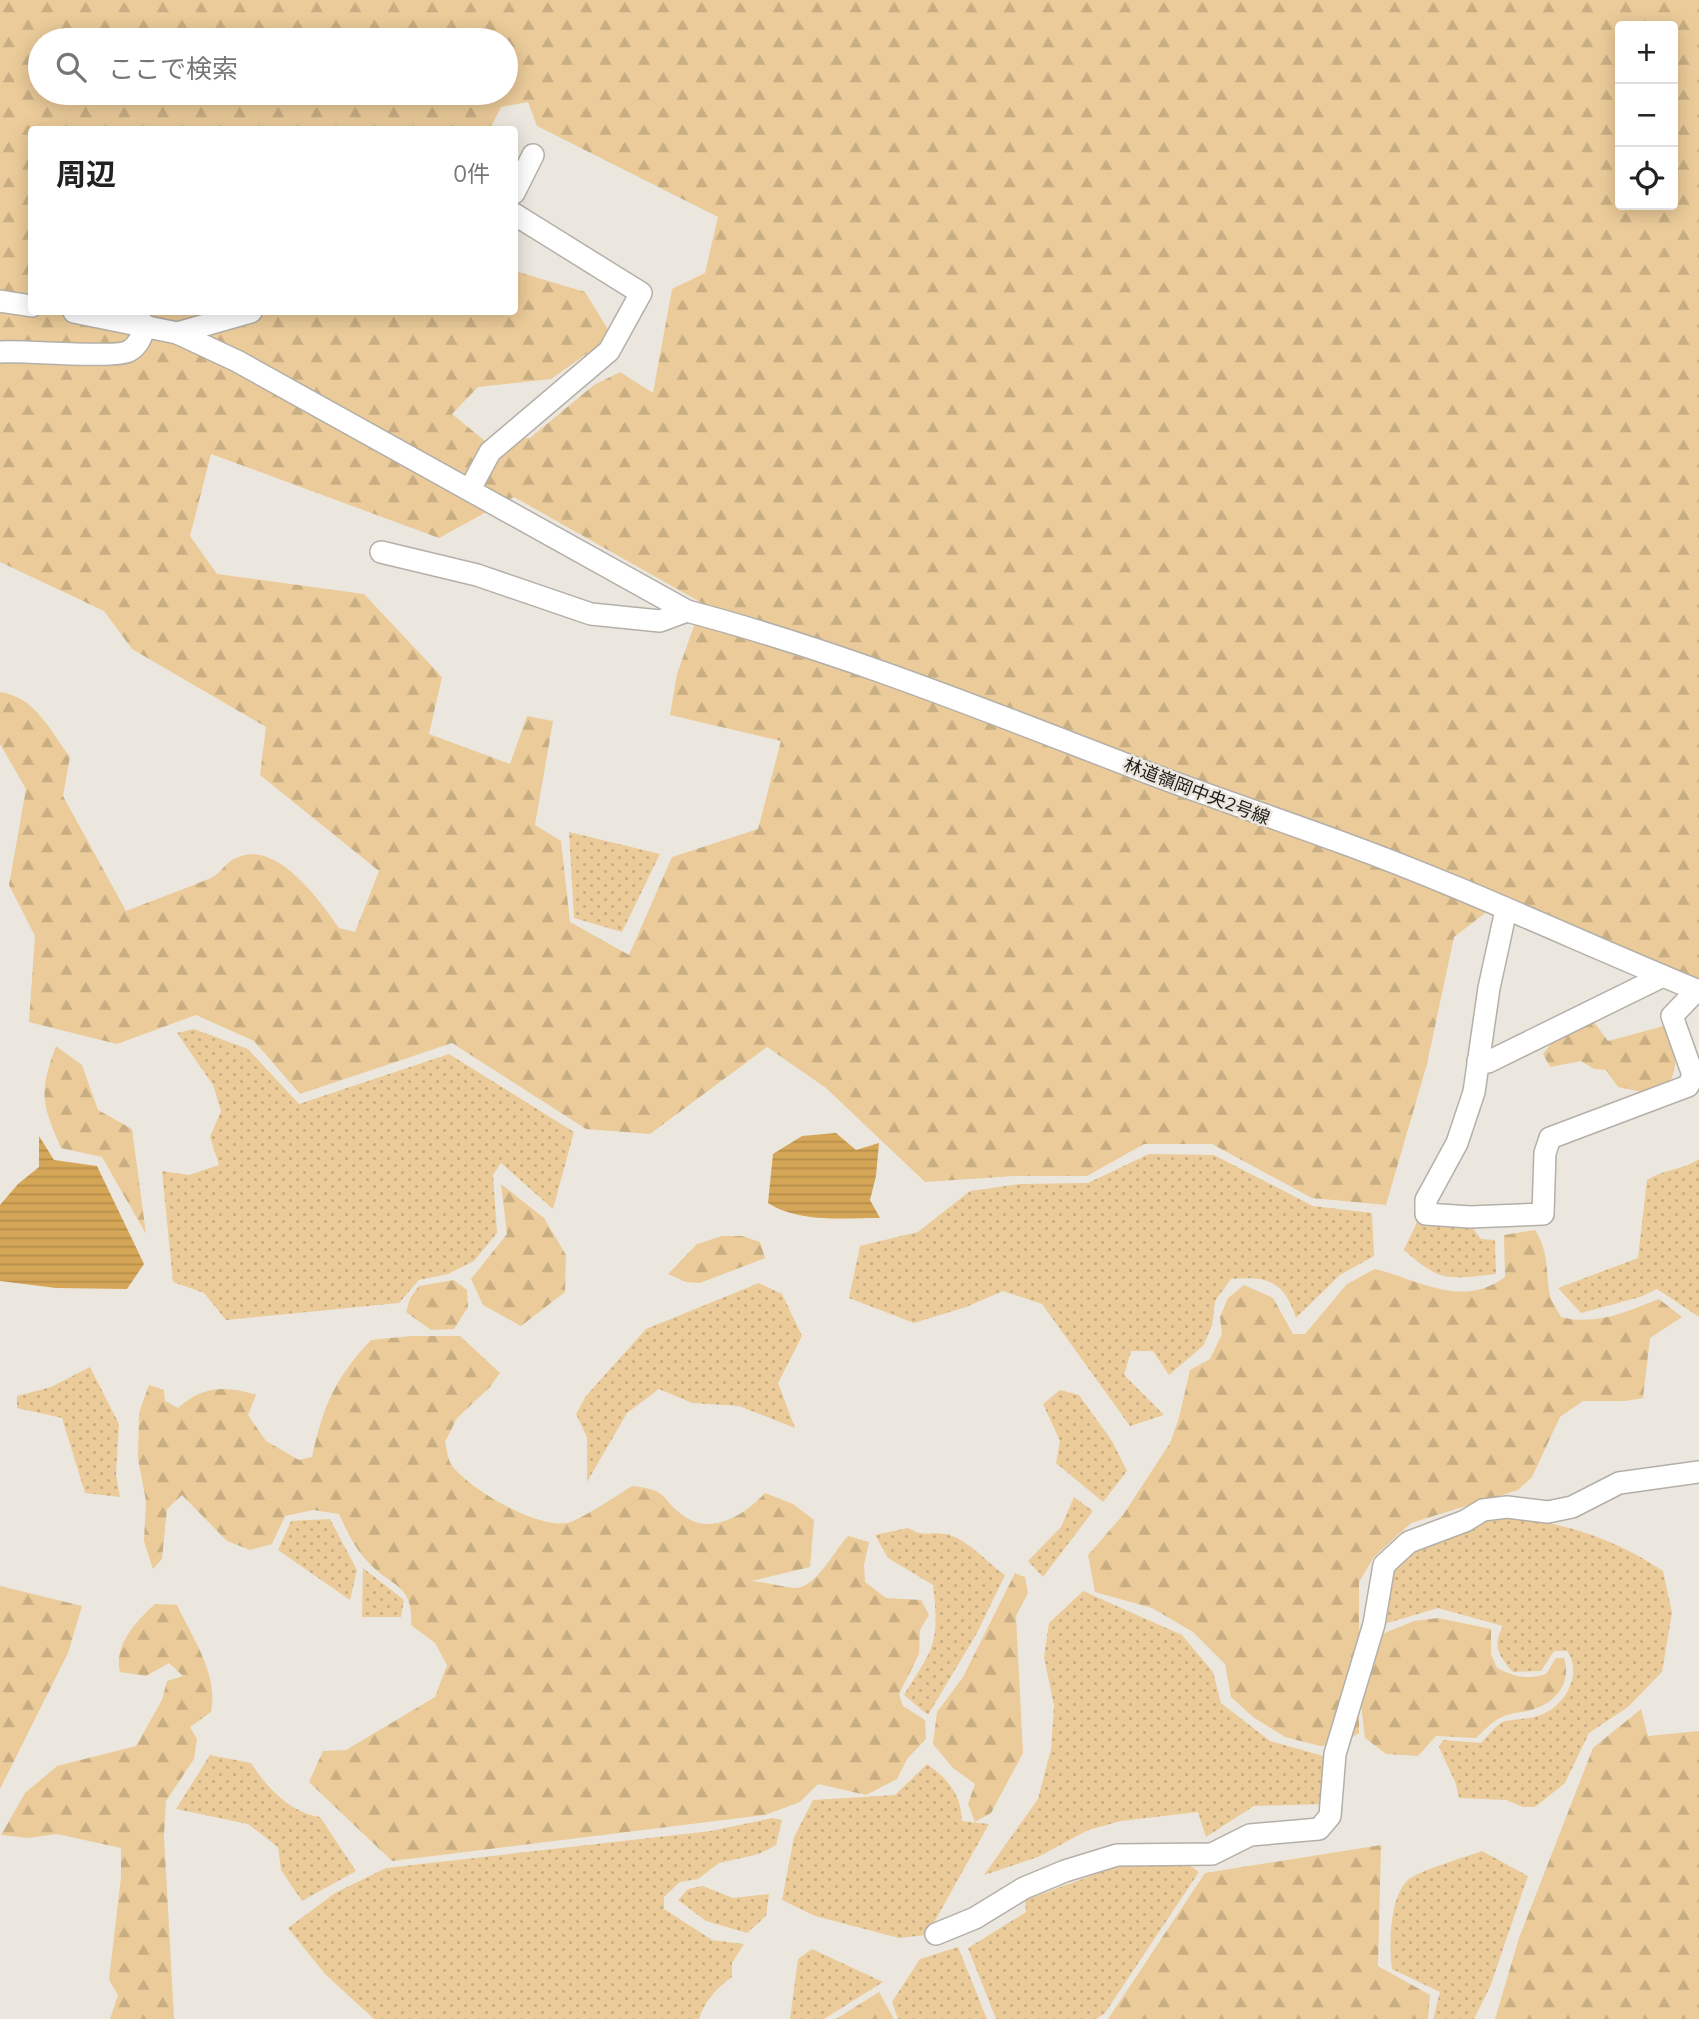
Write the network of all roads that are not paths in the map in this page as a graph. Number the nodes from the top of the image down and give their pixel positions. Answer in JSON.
{"nodes":[{"id":1,"x":533,"y":155,"type":"dead end"},
{"id":2,"x":518,"y":185,"type":"edge"},
{"id":3,"x":518,"y":216,"type":"edge"},
{"id":4,"x":0,"y":301,"type":"edge"},
{"id":5,"x":28,"y":305,"type":"edge"},
{"id":6,"x":92,"y":315,"type":"edge"},
{"id":7,"x":240,"y":315,"type":"edge"},
{"id":8,"x":144,"y":324,"type":"junction"},
{"id":9,"x":177,"y":333,"type":"junction"},
{"id":10,"x":0,"y":352,"type":"edge"},
{"id":11,"x":470,"y":489,"type":"junction"},
{"id":12,"x":381,"y":552,"type":"dead end"},
{"id":13,"x":687,"y":611,"type":"junction"},
{"id":14,"x":1506,"y":910,"type":"junction"},
{"id":15,"x":1663,"y":976,"type":"junction"},
{"id":16,"x":1698,"y":991,"type":"edge"},
{"id":17,"x":1478,"y":1060,"type":"junction"},
{"id":18,"x":1699,"y":1472,"type":"edge"},
{"id":19,"x":936,"y":1934,"type":"dead end"}],
"edges":[{"from":1,"to":2,"type":"street"},
{"from":3,"to":11,"type":"street"},
{"from":4,"to":5,"type":"street"},
{"from":6,"to":8,"type":"street","name":"林道嶺岡中央2号線"},
{"from":7,"to":9,"type":"street"},
{"from":8,"to":9,"type":"street","name":"林道嶺岡中央2号線"},
{"from":8,"to":10,"type":"street"},
{"from":9,"to":11,"type":"street","name":"林道嶺岡中央2号線"},
{"from":11,"to":13,"type":"street","name":"林道嶺岡中央2号線"},
{"from":12,"to":13,"type":"street"},
{"from":13,"to":14,"type":"street","name":"林道嶺岡中央2号線"},
{"from":14,"to":15,"type":"street","name":"林道嶺岡中央2号線"},
{"from":14,"to":17,"type":"street"},
{"from":15,"to":16,"type":"street","name":"林道嶺岡中央2号線"},
{"from":15,"to":17,"type":"street"},
{"from":16,"to":17,"type":"street"},
{"from":18,"to":19,"type":"street"}]}
